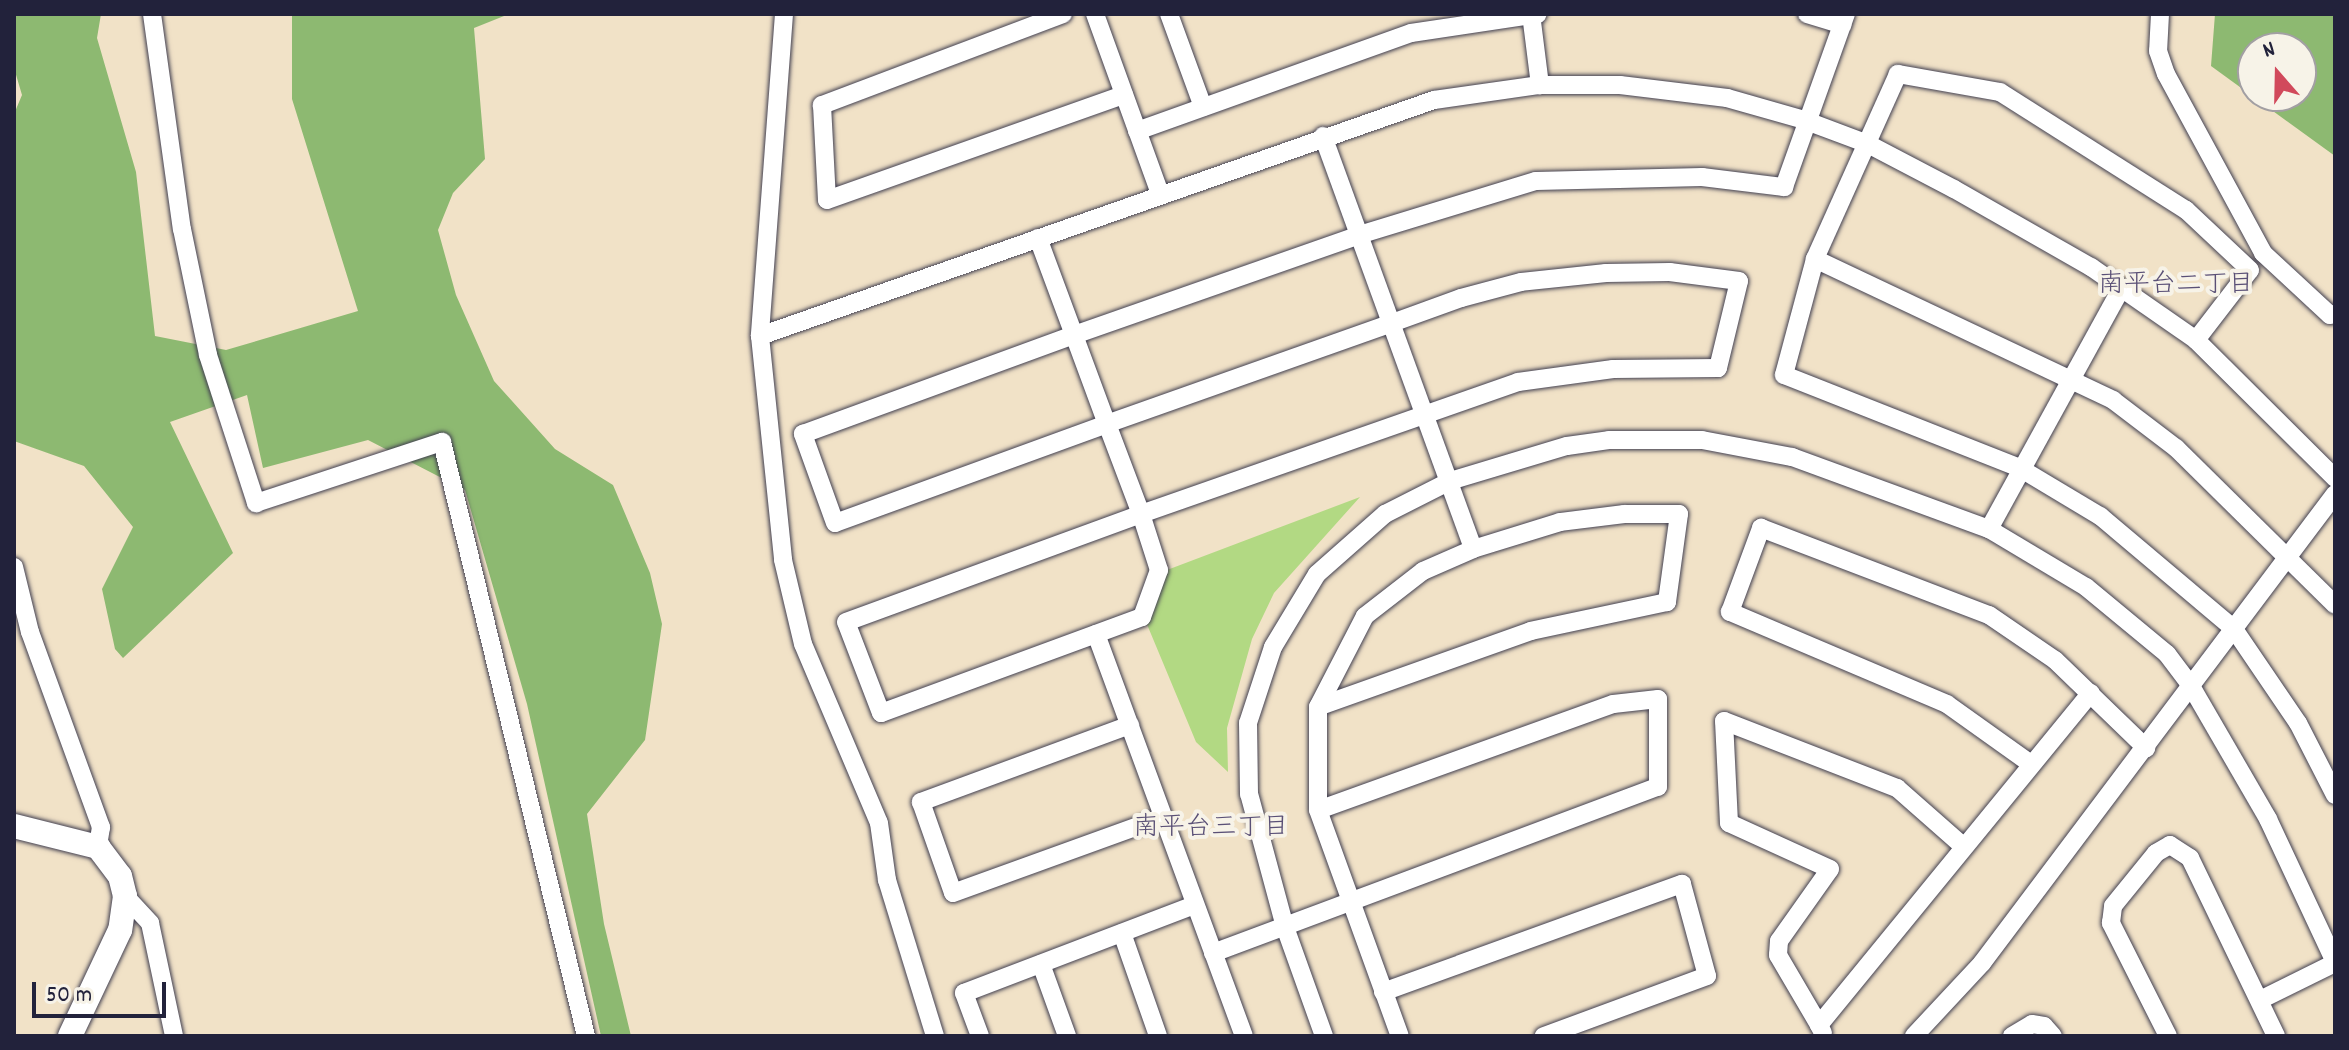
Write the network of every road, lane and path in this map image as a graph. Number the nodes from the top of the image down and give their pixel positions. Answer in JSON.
{"nodes":[{"id":1,"x":152,"y":14,"type":"edge"},
{"id":2,"x":784,"y":14,"type":"edge"},
{"id":3,"x":1063,"y":14,"type":"edge"},
{"id":4,"x":1095,"y":14,"type":"edge"},
{"id":5,"x":1169,"y":14,"type":"edge"},
{"id":6,"x":1807,"y":14,"type":"edge"},
{"id":7,"x":2160,"y":14,"type":"edge"},
{"id":8,"x":1533,"y":15,"type":"edge"},
{"id":9,"x":1844,"y":19,"type":"edge"},
{"id":10,"x":1426,"y":23,"type":"edge"},
{"id":11,"x":1540,"y":85,"type":"junction"},
{"id":12,"x":1124,"y":95,"type":"junction"},
{"id":13,"x":1203,"y":107,"type":"junction"},
{"id":14,"x":1804,"y":120,"type":"junction"},
{"id":15,"x":1137,"y":131,"type":"junction"},
{"id":16,"x":1323,"y":136,"type":"junction"},
{"id":17,"x":1868,"y":144,"type":"junction"},
{"id":18,"x":1160,"y":194,"type":"junction"},
{"id":19,"x":1359,"y":235,"type":"junction"},
{"id":20,"x":1038,"y":238,"type":"junction"},
{"id":21,"x":1815,"y":259,"type":"junction"},
{"id":22,"x":2121,"y":289,"type":"junction"},
{"id":23,"x":2335,"y":314,"type":"edge"},
{"id":24,"x":1392,"y":323,"type":"junction"},
{"id":25,"x":1074,"y":335,"type":"junction"},
{"id":26,"x":760,"y":336,"type":"junction"},
{"id":27,"x":2196,"y":340,"type":"junction"},
{"id":28,"x":2070,"y":377,"type":"junction"},
{"id":29,"x":1425,"y":415,"type":"junction"},
{"id":30,"x":1107,"y":424,"type":"junction"},
{"id":31,"x":2018,"y":467,"type":"junction"},
{"id":32,"x":2335,"y":478,"type":"edge"},
{"id":33,"x":1450,"y":481,"type":"junction"},
{"id":34,"x":2335,"y":494,"type":"edge"},
{"id":35,"x":1141,"y":514,"type":"junction"},
{"id":36,"x":1989,"y":529,"type":"junction"},
{"id":37,"x":1473,"y":549,"type":"junction"},
{"id":38,"x":2288,"y":557,"type":"junction"},
{"id":39,"x":14,"y":567,"type":"edge"},
{"id":40,"x":2335,"y":605,"type":"edge"},
{"id":41,"x":2234,"y":629,"type":"junction"},
{"id":42,"x":1096,"y":634,"type":"junction"},
{"id":43,"x":2191,"y":686,"type":"junction"},
{"id":44,"x":2091,"y":693,"type":"junction"},
{"id":45,"x":1318,"y":707,"type":"junction"},
{"id":46,"x":1130,"y":725,"type":"junction"},
{"id":47,"x":2146,"y":748,"type":"junction"},
{"id":48,"x":2335,"y":752,"type":"edge"},
{"id":49,"x":2318,"y":762,"type":"junction"},
{"id":50,"x":2031,"y":764,"type":"junction"},
{"id":51,"x":2335,"y":795,"type":"edge"},
{"id":52,"x":1318,"y":810,"type":"junction"},
{"id":53,"x":1163,"y":817,"type":"junction"},
{"id":54,"x":14,"y":826,"type":"edge"},
{"id":55,"x":98,"y":847,"type":"junction"},
{"id":56,"x":1964,"y":847,"type":"junction"},
{"id":57,"x":125,"y":896,"type":"junction"},
{"id":58,"x":1349,"y":903,"type":"junction"},
{"id":59,"x":1195,"y":905,"type":"junction"},
{"id":60,"x":1285,"y":927,"type":"junction"},
{"id":61,"x":1122,"y":933,"type":"junction"},
{"id":62,"x":1213,"y":953,"type":"junction"},
{"id":63,"x":2335,"y":963,"type":"edge"},
{"id":64,"x":1041,"y":964,"type":"junction"},
{"id":65,"x":1383,"y":992,"type":"junction"},
{"id":66,"x":2262,"y":999,"type":"junction"},
{"id":67,"x":1822,"y":1031,"type":"edge"},
{"id":68,"x":70,"y":1036,"type":"edge"},
{"id":69,"x":174,"y":1036,"type":"edge"},
{"id":70,"x":586,"y":1036,"type":"edge"},
{"id":71,"x":935,"y":1036,"type":"edge"},
{"id":72,"x":980,"y":1036,"type":"edge"},
{"id":73,"x":1067,"y":1036,"type":"edge"},
{"id":74,"x":1158,"y":1036,"type":"edge"},
{"id":75,"x":1244,"y":1036,"type":"edge"},
{"id":76,"x":1324,"y":1036,"type":"edge"},
{"id":77,"x":1400,"y":1036,"type":"edge"},
{"id":78,"x":1544,"y":1036,"type":"edge"},
{"id":79,"x":1914,"y":1036,"type":"edge"},
{"id":80,"x":2012,"y":1036,"type":"edge"},
{"id":81,"x":2053,"y":1036,"type":"edge"},
{"id":82,"x":2168,"y":1036,"type":"edge"},
{"id":83,"x":2276,"y":1036,"type":"edge"}],
"edges":[{"from":1,"to":70,"type":"street"},
{"from":2,"to":26,"type":"street"},
{"from":3,"to":12,"type":"street"},
{"from":4,"to":12,"type":"street"},
{"from":5,"to":13,"type":"street"},
{"from":6,"to":9,"type":"street"},
{"from":7,"to":23,"type":"street"},
{"from":8,"to":10,"type":"street"},
{"from":8,"to":11,"type":"street"},
{"from":9,"to":14,"type":"street"},
{"from":10,"to":13,"type":"street"},
{"from":11,"to":14,"type":"street"},
{"from":11,"to":16,"type":"street"},
{"from":12,"to":15,"type":"street"},
{"from":13,"to":15,"type":"street"},
{"from":14,"to":17,"type":"street"},
{"from":14,"to":19,"type":"street"},
{"from":15,"to":18,"type":"street"},
{"from":16,"to":18,"type":"street"},
{"from":16,"to":19,"type":"street"},
{"from":17,"to":21,"type":"street"},
{"from":17,"to":22,"type":"street"},
{"from":17,"to":27,"type":"street"},
{"from":18,"to":20,"type":"street"},
{"from":19,"to":24,"type":"street"},
{"from":19,"to":25,"type":"street"},
{"from":20,"to":25,"type":"street"},
{"from":20,"to":26,"type":"street"},
{"from":21,"to":28,"type":"street"},
{"from":21,"to":31,"type":"street"},
{"from":22,"to":27,"type":"street"},
{"from":22,"to":28,"type":"street"},
{"from":24,"to":29,"type":"street"},
{"from":24,"to":29,"type":"street"},
{"from":24,"to":30,"type":"street"},
{"from":25,"to":30,"type":"street"},
{"from":25,"to":30,"type":"street"},
{"from":26,"to":71,"type":"street"},
{"from":27,"to":32,"type":"street"},
{"from":28,"to":31,"type":"street"},
{"from":28,"to":38,"type":"street"},
{"from":29,"to":33,"type":"street"},
{"from":29,"to":35,"type":"street"},
{"from":30,"to":35,"type":"street"},
{"from":31,"to":36,"type":"street"},
{"from":31,"to":41,"type":"street"},
{"from":33,"to":36,"type":"street"},
{"from":33,"to":37,"type":"street"},
{"from":33,"to":60,"type":"street"},
{"from":34,"to":38,"type":"street"},
{"from":35,"to":42,"type":"street"},
{"from":35,"to":42,"type":"street"},
{"from":36,"to":43,"type":"street"},
{"from":37,"to":45,"type":"street"},
{"from":37,"to":45,"type":"street"},
{"from":38,"to":40,"type":"street"},
{"from":38,"to":41,"type":"street"},
{"from":39,"to":55,"type":"street"},
{"from":41,"to":43,"type":"street"},
{"from":41,"to":49,"type":"street"},
{"from":42,"to":46,"type":"street"},
{"from":43,"to":47,"type":"street"},
{"from":43,"to":63,"type":"street"},
{"from":44,"to":47,"type":"street"},
{"from":44,"to":50,"type":"street"},
{"from":44,"to":50,"type":"street"},
{"from":45,"to":52,"type":"street"},
{"from":46,"to":53,"type":"street"},
{"from":46,"to":53,"type":"street"},
{"from":47,"to":79,"type":"street"},
{"from":48,"to":49,"type":"street"},
{"from":49,"to":51,"type":"street"},
{"from":50,"to":56,"type":"street"},
{"from":52,"to":58,"type":"street"},
{"from":52,"to":58,"type":"street"},
{"from":53,"to":59,"type":"street"},
{"from":54,"to":55,"type":"main road"},
{"from":55,"to":57,"type":"main road"},
{"from":56,"to":67,"type":"street"},
{"from":56,"to":67,"type":"street"},
{"from":57,"to":68,"type":"main road"},
{"from":57,"to":69,"type":"street"},
{"from":58,"to":60,"type":"street"},
{"from":58,"to":65,"type":"street"},
{"from":59,"to":61,"type":"street"},
{"from":59,"to":62,"type":"street"},
{"from":60,"to":62,"type":"street"},
{"from":60,"to":76,"type":"street"},
{"from":61,"to":64,"type":"street"},
{"from":61,"to":74,"type":"street"},
{"from":62,"to":75,"type":"street"},
{"from":63,"to":66,"type":"street"},
{"from":64,"to":72,"type":"street"},
{"from":64,"to":73,"type":"street"},
{"from":65,"to":77,"type":"street"},
{"from":65,"to":78,"type":"street"},
{"from":66,"to":82,"type":"street"},
{"from":66,"to":83,"type":"street"},
{"from":80,"to":81,"type":"street"}]}
